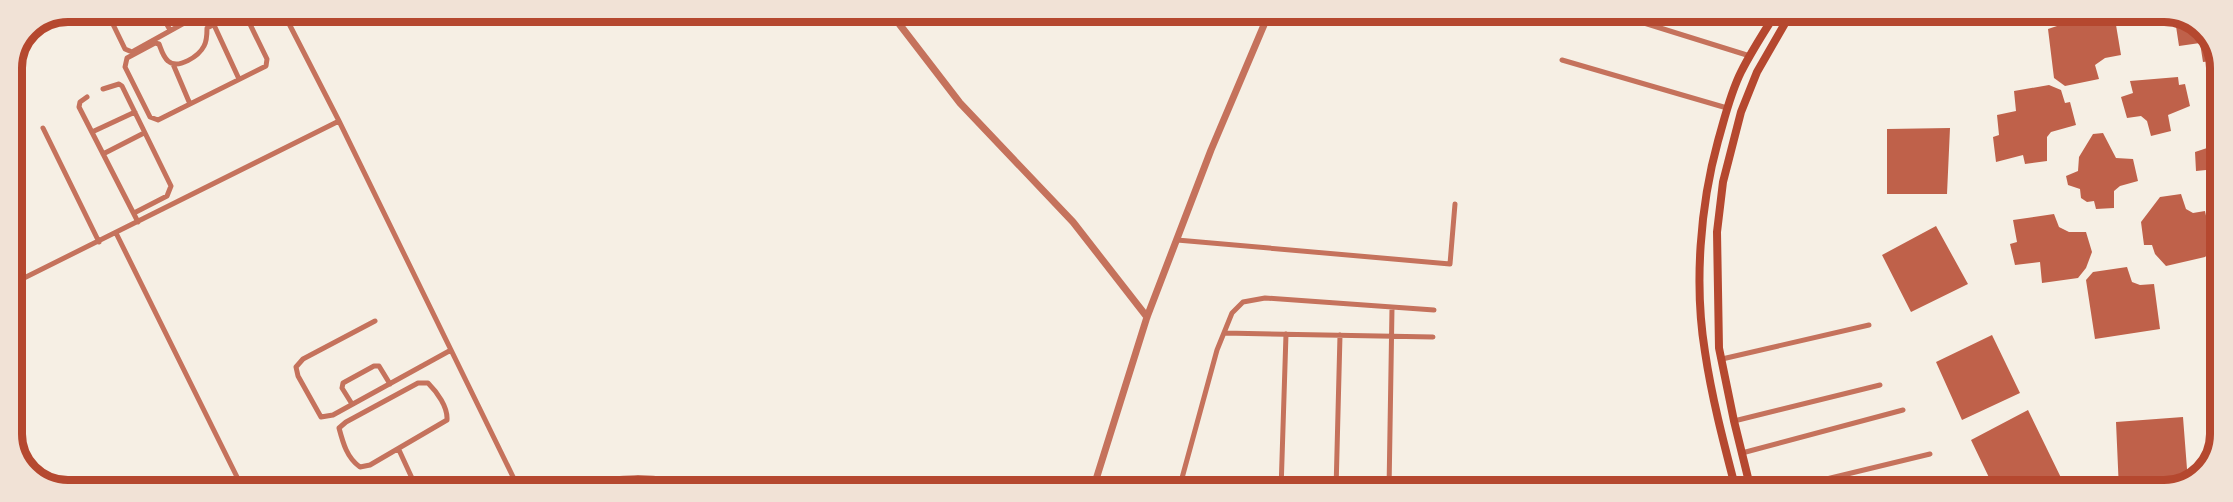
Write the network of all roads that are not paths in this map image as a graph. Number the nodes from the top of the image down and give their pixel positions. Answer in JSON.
{"nodes":[{"id":1,"x":113,"y":23,"type":"edge"},
{"id":2,"x":166,"y":23,"type":"edge"},
{"id":3,"x":183,"y":23,"type":"edge"},
{"id":4,"x":249,"y":23,"type":"edge"},
{"id":5,"x":289,"y":23,"type":"edge"},
{"id":6,"x":898,"y":23,"type":"edge"},
{"id":7,"x":1265,"y":23,"type":"edge"},
{"id":8,"x":1645,"y":23,"type":"edge"},
{"id":9,"x":1770,"y":23,"type":"edge"},
{"id":10,"x":1785,"y":23,"type":"edge"},
{"id":11,"x":214,"y":24,"type":"joint"},
{"id":12,"x":170,"y":30,"type":"junction"},
{"id":13,"x":1750,"y":56,"type":"junction"},
{"id":14,"x":1562,"y":60,"type":"dead end"},
{"id":15,"x":173,"y":64,"type":"junction"},
{"id":16,"x":239,"y":80,"type":"junction"},
{"id":17,"x":103,"y":89,"type":"dead end"},
{"id":18,"x":87,"y":97,"type":"dead end"},
{"id":19,"x":190,"y":104,"type":"junction"},
{"id":20,"x":1728,"y":105,"type":"junction"},
{"id":21,"x":1743,"y":106,"type":"junction"},
{"id":22,"x":135,"y":112,"type":"junction"},
{"id":23,"x":339,"y":121,"type":"junction"},
{"id":24,"x":43,"y":128,"type":"dead end"},
{"id":25,"x":93,"y":132,"type":"junction"},
{"id":26,"x":144,"y":134,"type":"junction"},
{"id":27,"x":104,"y":154,"type":"junction"},
{"id":28,"x":1455,"y":204,"type":"dead end"},
{"id":29,"x":134,"y":213,"type":"junction"},
{"id":30,"x":138,"y":222,"type":"junction"},
{"id":31,"x":116,"y":233,"type":"junction"},
{"id":32,"x":1177,"y":240,"type":"junction"},
{"id":33,"x":99,"y":242,"type":"junction"},
{"id":34,"x":23,"y":279,"type":"edge"},
{"id":35,"x":1392,"y":308,"type":"junction"},
{"id":36,"x":1434,"y":310,"type":"dead end"},
{"id":37,"x":1148,"y":316,"type":"junction"},
{"id":38,"x":375,"y":321,"type":"dead end"},
{"id":39,"x":1869,"y":325,"type":"dead end"},
{"id":40,"x":1224,"y":333,"type":"junction"},
{"id":41,"x":1286,"y":334,"type":"junction"},
{"id":42,"x":1340,"y":335,"type":"junction"},
{"id":43,"x":1392,"y":336,"type":"junction"},
{"id":44,"x":1433,"y":337,"type":"dead end"},
{"id":45,"x":1719,"y":348,"type":"junction"},
{"id":46,"x":451,"y":350,"type":"junction"},
{"id":47,"x":1705,"y":350,"type":"junction"},
{"id":48,"x":1722,"y":359,"type":"junction"},
{"id":49,"x":390,"y":384,"type":"junction"},
{"id":50,"x":1880,"y":385,"type":"dead end"},
{"id":51,"x":352,"y":404,"type":"junction"},
{"id":52,"x":1903,"y":410,"type":"dead end"},
{"id":53,"x":1734,"y":421,"type":"junction"},
{"id":54,"x":399,"y":450,"type":"junction"},
{"id":55,"x":1742,"y":453,"type":"junction"},
{"id":56,"x":1930,"y":454,"type":"dead end"},
{"id":57,"x":239,"y":480,"type":"edge"},
{"id":58,"x":413,"y":480,"type":"edge"},
{"id":59,"x":515,"y":480,"type":"edge"},
{"id":60,"x":635,"y":480,"type":"edge"},
{"id":61,"x":666,"y":480,"type":"edge"},
{"id":62,"x":1096,"y":480,"type":"edge"},
{"id":63,"x":1181,"y":480,"type":"edge"},
{"id":64,"x":1281,"y":480,"type":"edge"},
{"id":65,"x":1336,"y":480,"type":"edge"},
{"id":66,"x":1389,"y":480,"type":"edge"},
{"id":67,"x":1734,"y":480,"type":"edge"},
{"id":68,"x":1749,"y":480,"type":"edge"},
{"id":69,"x":1822,"y":480,"type":"edge"}],
"edges":[{"from":1,"to":12,"type":"street"},
{"from":2,"to":12,"type":"street"},
{"from":3,"to":12,"type":"street"},
{"from":4,"to":16,"type":"street"},
{"from":5,"to":23,"type":"street"},
{"from":6,"to":37,"type":"street"},
{"from":7,"to":32,"type":"street"},
{"from":8,"to":13,"type":"street"},
{"from":9,"to":13,"type":"main road"},
{"from":10,"to":21,"type":"main road"},
{"from":11,"to":15,"type":"street"},
{"from":11,"to":16,"type":"street"},
{"from":13,"to":20,"type":"main road"},
{"from":14,"to":20,"type":"street"},
{"from":15,"to":19,"type":"street"},
{"from":15,"to":19,"type":"street"},
{"from":16,"to":19,"type":"street"},
{"from":17,"to":22,"type":"street"},
{"from":18,"to":25,"type":"street"},
{"from":20,"to":21,"type":"main road"},
{"from":20,"to":47,"type":"main road"},
{"from":21,"to":45,"type":"main road"},
{"from":22,"to":25,"type":"street"},
{"from":22,"to":26,"type":"street"},
{"from":23,"to":30,"type":"street"},
{"from":23,"to":46,"type":"street"},
{"from":24,"to":33,"type":"street"},
{"from":25,"to":27,"type":"street"},
{"from":26,"to":27,"type":"street"},
{"from":26,"to":29,"type":"street"},
{"from":27,"to":29,"type":"street"},
{"from":28,"to":32,"type":"street"},
{"from":29,"to":30,"type":"street"},
{"from":30,"to":31,"type":"street"},
{"from":31,"to":33,"type":"street"},
{"from":31,"to":57,"type":"street"},
{"from":32,"to":37,"type":"street"},
{"from":33,"to":34,"type":"street"},
{"from":35,"to":36,"type":"street"},
{"from":35,"to":40,"type":"street"},
{"from":35,"to":43,"type":"street"},
{"from":37,"to":62,"type":"street"},
{"from":38,"to":51,"type":"street"},
{"from":39,"to":48,"type":"street"},
{"from":40,"to":41,"type":"street"},
{"from":40,"to":63,"type":"street"},
{"from":41,"to":42,"type":"street"},
{"from":41,"to":64,"type":"street"},
{"from":42,"to":43,"type":"street"},
{"from":42,"to":65,"type":"street"},
{"from":43,"to":44,"type":"street"},
{"from":43,"to":66,"type":"street"},
{"from":45,"to":47,"type":"main road"},
{"from":45,"to":48,"type":"main road"},
{"from":46,"to":49,"type":"street"},
{"from":46,"to":59,"type":"street"},
{"from":47,"to":67,"type":"main road"},
{"from":48,"to":53,"type":"main road"},
{"from":49,"to":51,"type":"street"},
{"from":49,"to":51,"type":"street"},
{"from":50,"to":53,"type":"street"},
{"from":52,"to":55,"type":"street"},
{"from":53,"to":55,"type":"main road"},
{"from":54,"to":54,"type":"street"},
{"from":54,"to":58,"type":"street"},
{"from":55,"to":68,"type":"main road"},
{"from":56,"to":69,"type":"street"},
{"from":60,"to":61,"type":"street"}]}
